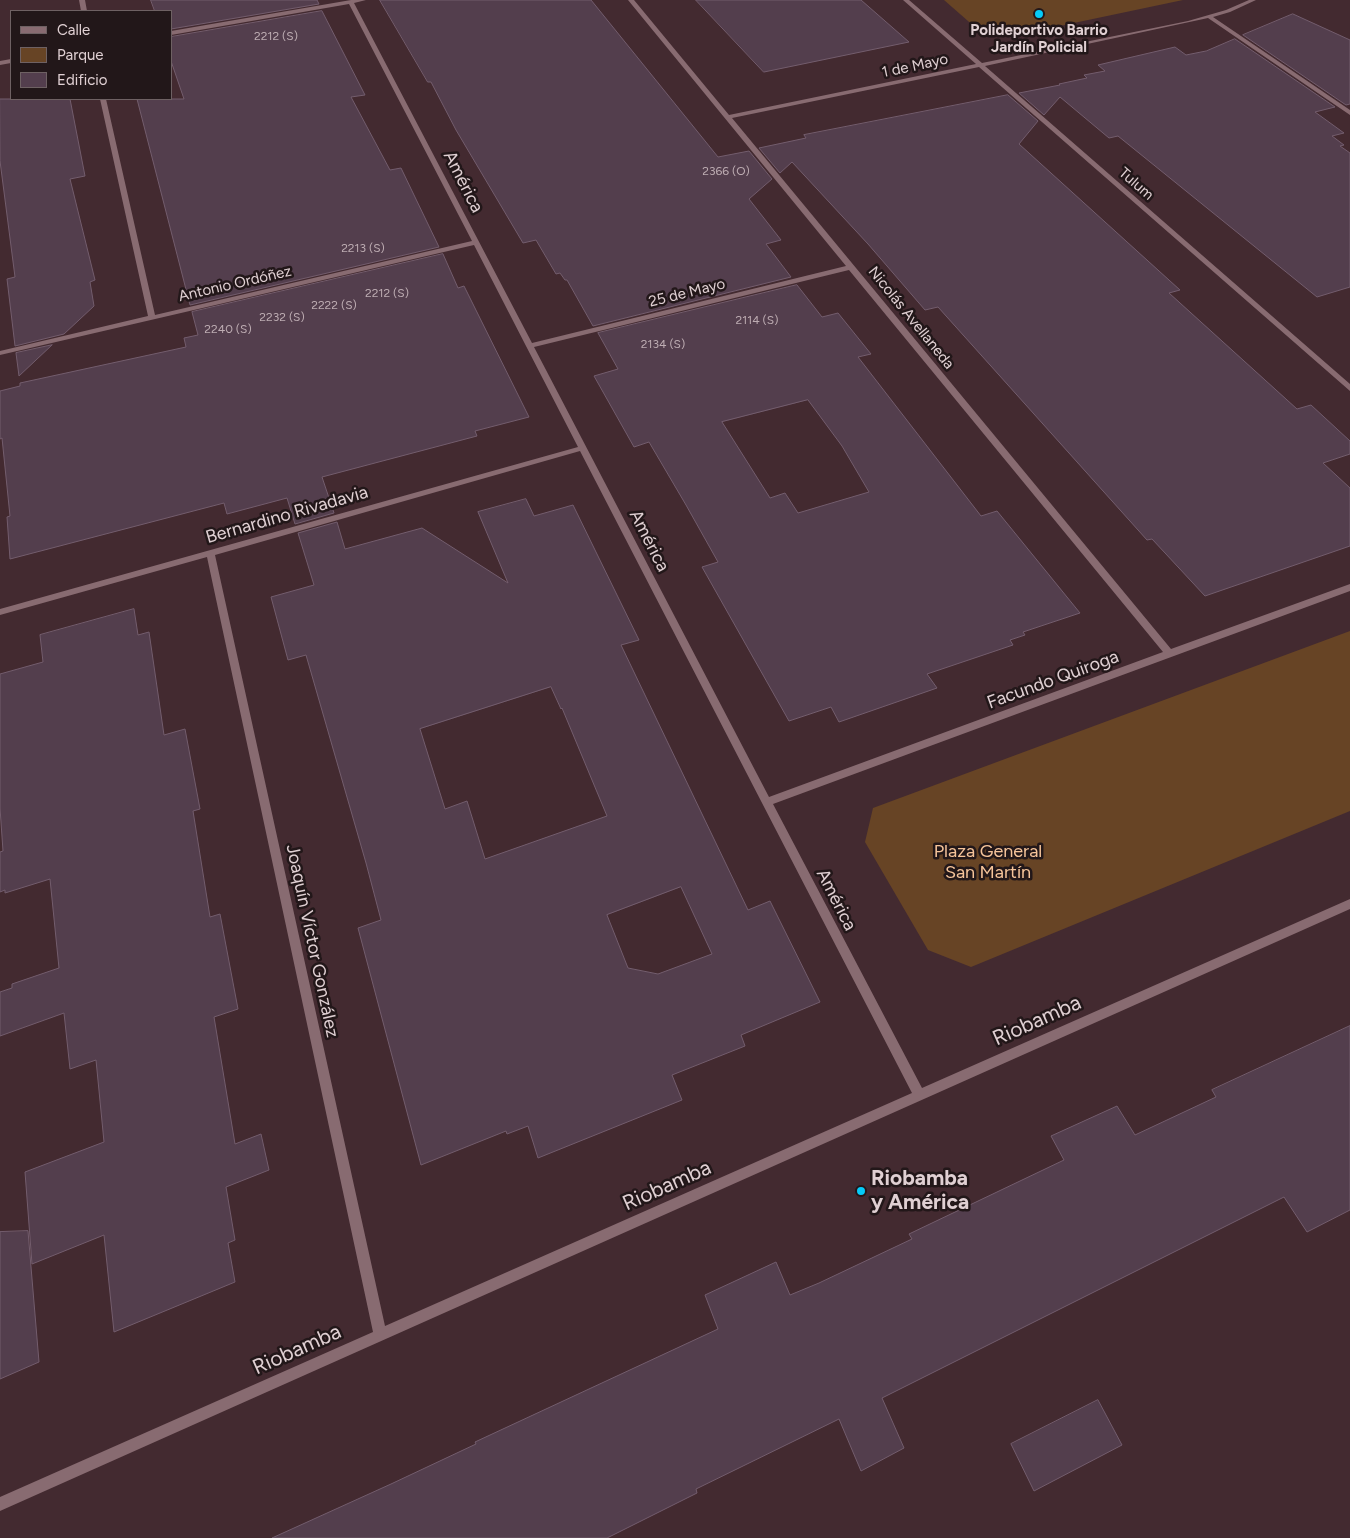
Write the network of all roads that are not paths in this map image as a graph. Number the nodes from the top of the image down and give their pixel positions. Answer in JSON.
{"nodes":[{"id":1,"x":363,"y":0,"type":"edge"},
{"id":2,"x":631,"y":0,"type":"edge"},
{"id":3,"x":906,"y":0,"type":"edge"},
{"id":4,"x":1253,"y":0,"type":"edge"},
{"id":5,"x":349,"y":2,"type":"edge"},
{"id":6,"x":1209,"y":17,"type":"junction"},
{"id":7,"x":172,"y":33,"type":"edge"},
{"id":8,"x":980,"y":65,"type":"junction"},
{"id":9,"x":103,"y":100,"type":"edge"},
{"id":10,"x":1350,"y":113,"type":"edge"},
{"id":11,"x":728,"y":117,"type":"junction"},
{"id":12,"x":476,"y":242,"type":"junction"},
{"id":13,"x":851,"y":267,"type":"junction"},
{"id":14,"x":152,"y":317,"type":"junction"},
{"id":15,"x":530,"y":346,"type":"junction"},
{"id":16,"x":0,"y":352,"type":"edge"},
{"id":17,"x":1350,"y":388,"type":"edge"},
{"id":18,"x":583,"y":448,"type":"junction"},
{"id":19,"x":210,"y":553,"type":"junction"},
{"id":20,"x":1350,"y":587,"type":"edge"},
{"id":21,"x":0,"y":612,"type":"edge"},
{"id":22,"x":1170,"y":654,"type":"junction"},
{"id":23,"x":767,"y":802,"type":"junction"},
{"id":24,"x":1350,"y":904,"type":"edge"},
{"id":25,"x":919,"y":1095,"type":"junction"},
{"id":26,"x":380,"y":1335,"type":"junction"},
{"id":27,"x":0,"y":1504,"type":"edge"}],
"edges":[{"from":1,"to":5,"type":"street"},
{"from":2,"to":11,"type":"street","name":"Nicolás Avellaneda"},
{"from":3,"to":8,"type":"street","name":"Tulum"},
{"from":4,"to":6,"type":"street","name":"1 de Mayo"},
{"from":5,"to":7,"type":"street"},
{"from":5,"to":12,"type":"street","name":"América"},
{"from":6,"to":8,"type":"street","name":"1 de Mayo"},
{"from":6,"to":10,"type":"street"},
{"from":8,"to":11,"type":"street","name":"1 de Mayo"},
{"from":8,"to":17,"type":"street","name":"Tulum"},
{"from":9,"to":14,"type":"street"},
{"from":11,"to":13,"type":"street","name":"Nicolás Avellaneda"},
{"from":12,"to":14,"type":"street","name":"Antonio Ordóñez"},
{"from":12,"to":15,"type":"street","name":"América"},
{"from":13,"to":15,"type":"street","name":"25 de Mayo"},
{"from":13,"to":22,"type":"street","name":"Nicolás Avellaneda"},
{"from":14,"to":16,"type":"street","name":"Antonio Ordóñez"},
{"from":15,"to":18,"type":"street","name":"América"},
{"from":18,"to":19,"type":"street","name":"Bernardino Rivadavia"},
{"from":18,"to":23,"type":"street","name":"América"},
{"from":19,"to":21,"type":"street","name":"Bernardino Rivadavia"},
{"from":19,"to":26,"type":"street","name":"Joaquín Víctor González"},
{"from":20,"to":22,"type":"street","name":"Facundo Quiroga"},
{"from":22,"to":23,"type":"street","name":"Facundo Quiroga"},
{"from":23,"to":25,"type":"street","name":"América"},
{"from":24,"to":25,"type":"street","name":"Riobamba"},
{"from":25,"to":26,"type":"street","name":"Riobamba"},
{"from":26,"to":27,"type":"street","name":"Riobamba"}]}
